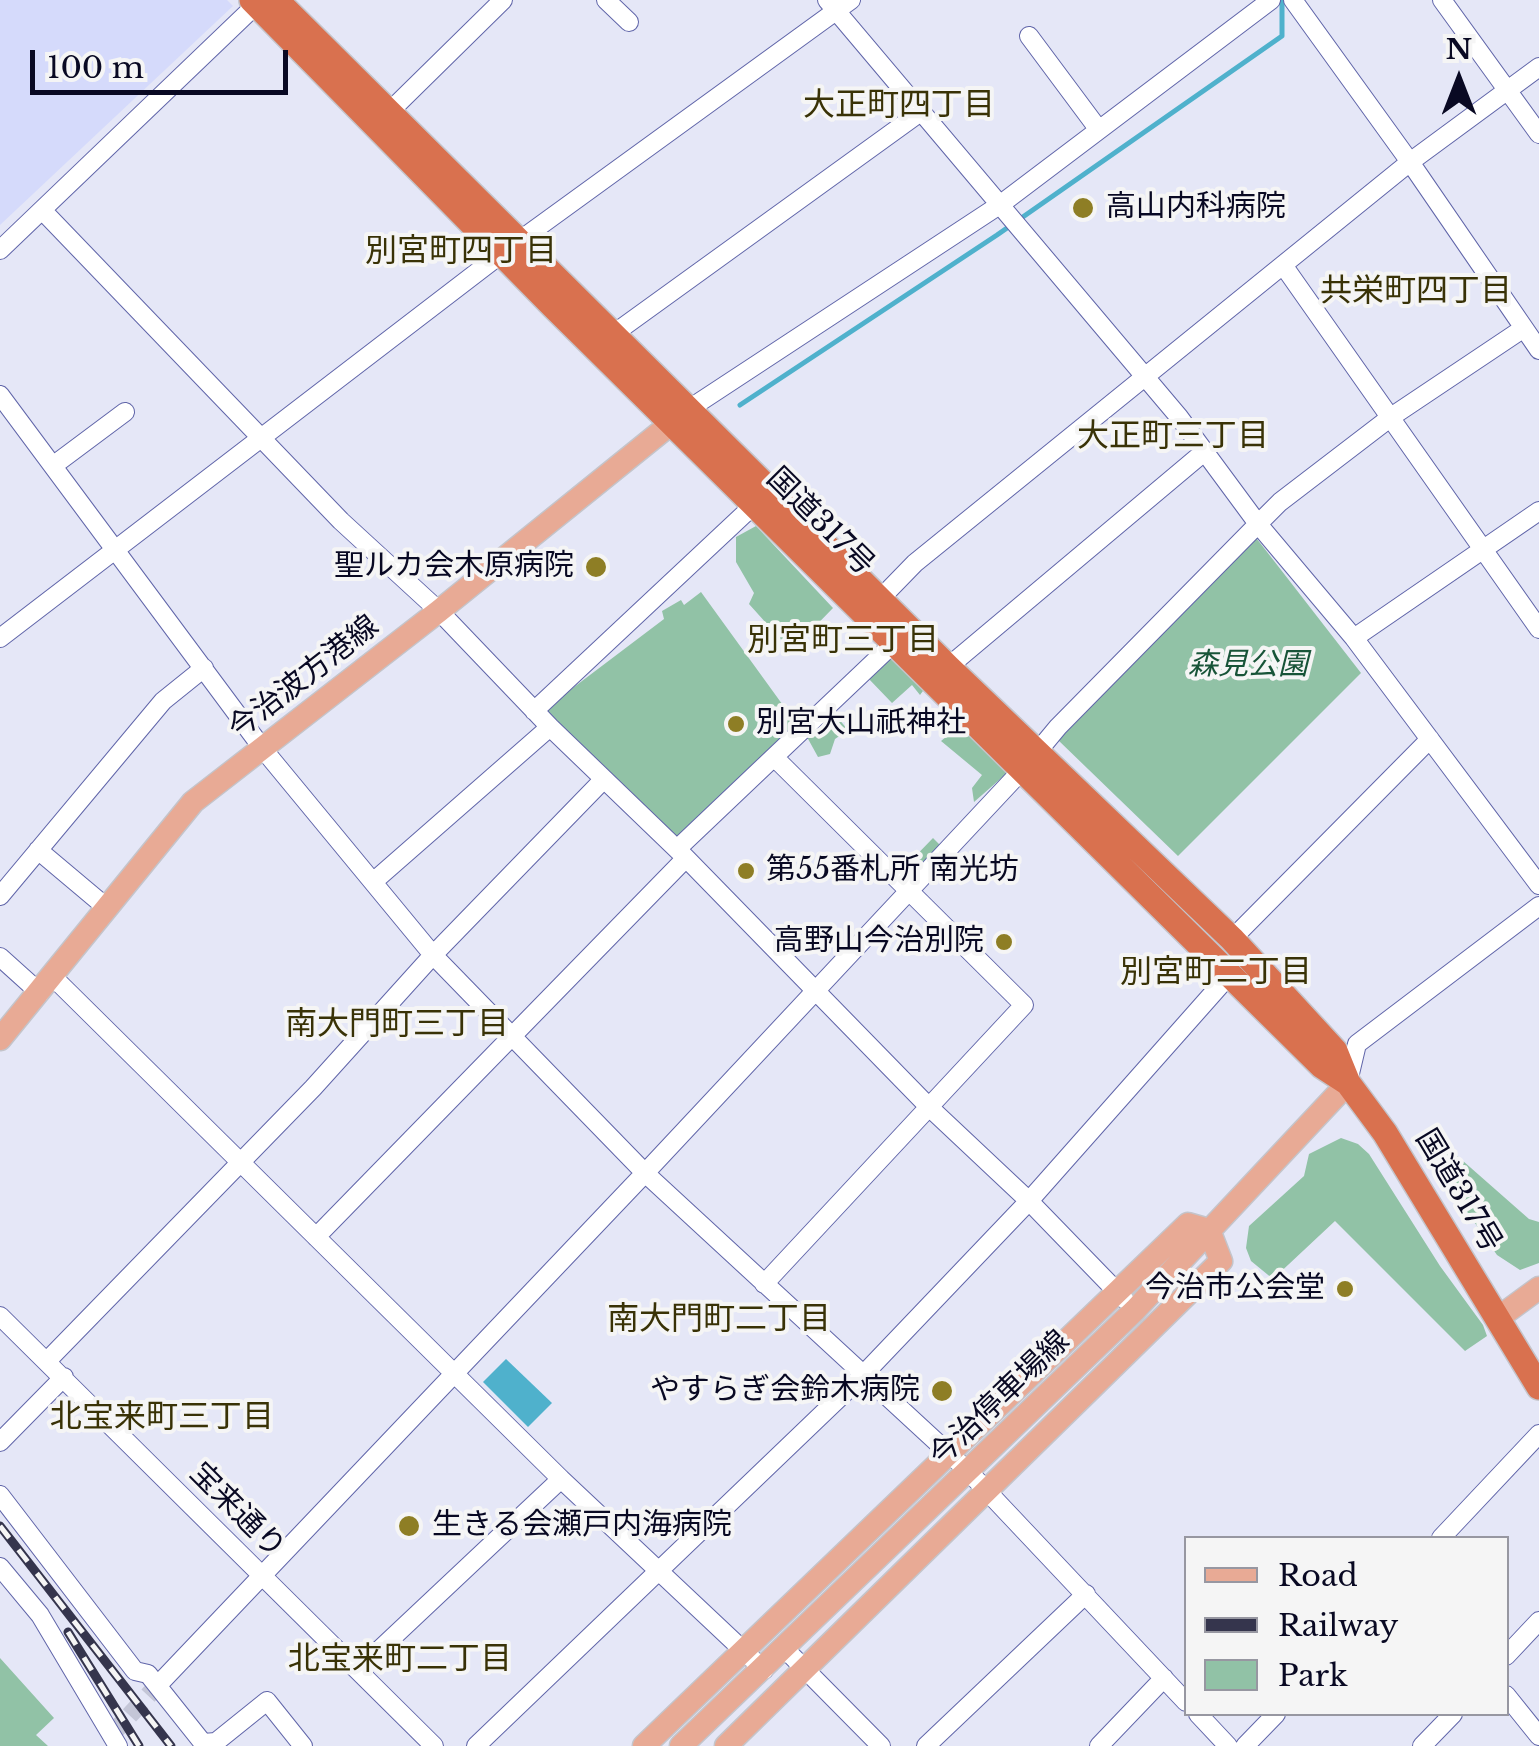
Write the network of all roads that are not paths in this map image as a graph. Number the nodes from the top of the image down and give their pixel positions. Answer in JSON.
{"nodes":[{"id":1,"x":503,"y":0,"type":"edge"},
{"id":2,"x":606,"y":0,"type":"edge"},
{"id":3,"x":1271,"y":0,"type":"edge"},
{"id":4,"x":1293,"y":0,"type":"edge"},
{"id":5,"x":1442,"y":0,"type":"edge"},
{"id":6,"x":261,"y":1,"type":"edge"},
{"id":7,"x":838,"y":4,"type":"edge"},
{"id":8,"x":628,"y":22,"type":"dead end"},
{"id":9,"x":1029,"y":36,"type":"dead end"},
{"id":10,"x":1539,"y":67,"type":"edge"},
{"id":11,"x":1509,"y":89,"type":"junction"},
{"id":12,"x":922,"y":111,"type":"junction"},
{"id":13,"x":382,"y":119,"type":"junction"},
{"id":14,"x":1099,"y":130,"type":"junction"},
{"id":15,"x":1539,"y":134,"type":"edge"},
{"id":16,"x":1410,"y":162,"type":"junction"},
{"id":17,"x":1001,"y":204,"type":"junction"},
{"id":18,"x":43,"y":211,"type":"junction"},
{"id":19,"x":510,"y":248,"type":"junction"},
{"id":20,"x":0,"y":250,"type":"edge"},
{"id":21,"x":1283,"y":265,"type":"junction"},
{"id":22,"x":1524,"y":328,"type":"junction"},
{"id":23,"x":612,"y":335,"type":"junction"},
{"id":24,"x":1539,"y":350,"type":"edge"},
{"id":25,"x":1144,"y":379,"type":"junction"},
{"id":26,"x":0,"y":395,"type":"edge"},
{"id":27,"x":125,"y":412,"type":"dead end"},
{"id":28,"x":681,"y":416,"type":"junction"},
{"id":29,"x":1391,"y":417,"type":"junction"},
{"id":30,"x":258,"y":437,"type":"junction"},
{"id":31,"x":1204,"y":452,"type":"junction"},
{"id":32,"x":54,"y":465,"type":"junction"},
{"id":33,"x":756,"y":503,"type":"junction"},
{"id":34,"x":1539,"y":511,"type":"edge"},
{"id":35,"x":1258,"y":524,"type":"junction"},
{"id":36,"x":1484,"y":547,"type":"junction"},
{"id":37,"x":117,"y":548,"type":"junction"},
{"id":38,"x":880,"y":599,"type":"junction"},
{"id":39,"x":439,"y":611,"type":"junction"},
{"id":40,"x":1539,"y":629,"type":"edge"},
{"id":41,"x":0,"y":638,"type":"edge"},
{"id":42,"x":1354,"y":638,"type":"junction"},
{"id":43,"x":896,"y":642,"type":"junction"},
{"id":44,"x":948,"y":667,"type":"junction"},
{"id":45,"x":204,"y":668,"type":"junction"},
{"id":46,"x":534,"y":711,"type":"junction"},
{"id":47,"x":550,"y":727,"type":"junction"},
{"id":48,"x":1430,"y":740,"type":"junction"},
{"id":49,"x":263,"y":748,"type":"junction"},
{"id":50,"x":775,"y":758,"type":"junction"},
{"id":51,"x":1031,"y":759,"type":"junction"},
{"id":52,"x":604,"y":779,"type":"junction"},
{"id":53,"x":38,"y":850,"type":"junction"},
{"id":54,"x":681,"y":854,"type":"junction"},
{"id":55,"x":373,"y":882,"type":"junction"},
{"id":56,"x":1539,"y":885,"type":"edge"},
{"id":57,"x":908,"y":890,"type":"junction"},
{"id":58,"x":0,"y":896,"type":"edge"},
{"id":59,"x":1539,"y":906,"type":"edge"},
{"id":60,"x":107,"y":908,"type":"junction"},
{"id":61,"x":1232,"y":939,"type":"junction"},
{"id":62,"x":432,"y":955,"type":"junction"},
{"id":63,"x":0,"y":958,"type":"edge"},
{"id":64,"x":1231,"y":973,"type":"junction"},
{"id":65,"x":46,"y":985,"type":"junction"},
{"id":66,"x":814,"y":991,"type":"junction"},
{"id":67,"x":511,"y":1034,"type":"junction"},
{"id":68,"x":0,"y":1040,"type":"edge"},
{"id":69,"x":1348,"y":1083,"type":"junction"},
{"id":70,"x":928,"y":1106,"type":"junction"},
{"id":71,"x":238,"y":1162,"type":"junction"},
{"id":72,"x":645,"y":1173,"type":"junction"},
{"id":73,"x":1029,"y":1201,"type":"junction"},
{"id":74,"x":1210,"y":1230,"type":"junction"},
{"id":75,"x":316,"y":1237,"type":"junction"},
{"id":76,"x":764,"y":1284,"type":"junction"},
{"id":77,"x":1539,"y":1288,"type":"edge"},
{"id":78,"x":1118,"y":1292,"type":"junction"},
{"id":79,"x":1136,"y":1310,"type":"junction"},
{"id":80,"x":0,"y":1316,"type":"edge"},
{"id":81,"x":1498,"y":1318,"type":"junction"},
{"id":82,"x":48,"y":1361,"type":"junction"},
{"id":83,"x":456,"y":1373,"type":"junction"},
{"id":84,"x":863,"y":1375,"type":"junction"},
{"id":85,"x":64,"y":1377,"type":"junction"},
{"id":86,"x":1539,"y":1387,"type":"edge"},
{"id":87,"x":1539,"y":1434,"type":"edge"},
{"id":88,"x":0,"y":1442,"type":"edge"},
{"id":89,"x":948,"y":1454,"type":"junction"},
{"id":90,"x":968,"y":1471,"type":"junction"},
{"id":91,"x":561,"y":1479,"type":"junction"},
{"id":92,"x":987,"y":1491,"type":"junction"},
{"id":93,"x":0,"y":1495,"type":"edge"},
{"id":94,"x":1442,"y":1536,"type":"edge"},
{"id":95,"x":0,"y":1569,"type":"edge"},
{"id":96,"x":657,"y":1572,"type":"junction"},
{"id":97,"x":262,"y":1574,"type":"junction"},
{"id":98,"x":1086,"y":1594,"type":"junction"},
{"id":99,"x":1539,"y":1620,"type":"edge"},
{"id":100,"x":786,"y":1649,"type":"junction"},
{"id":101,"x":744,"y":1651,"type":"junction"},
{"id":102,"x":1509,"y":1653,"type":"edge"},
{"id":103,"x":359,"y":1669,"type":"junction"},
{"id":104,"x":806,"y":1669,"type":"junction"},
{"id":105,"x":764,"y":1670,"type":"junction"},
{"id":106,"x":1164,"y":1678,"type":"junction"},
{"id":107,"x":158,"y":1685,"type":"junction"},
{"id":108,"x":1509,"y":1699,"type":"edge"},
{"id":109,"x":1184,"y":1700,"type":"edge"},
{"id":110,"x":1200,"y":1716,"type":"edge"},
{"id":111,"x":1274,"y":1716,"type":"edge"},
{"id":112,"x":1451,"y":1716,"type":"edge"},
{"id":113,"x":1539,"y":1736,"type":"edge"},
{"id":114,"x":110,"y":1742,"type":"edge"},
{"id":115,"x":303,"y":1746,"type":"edge"},
{"id":116,"x":434,"y":1746,"type":"edge"},
{"id":117,"x":476,"y":1746,"type":"edge"},
{"id":118,"x":644,"y":1746,"type":"edge"},
{"id":119,"x":682,"y":1746,"type":"edge"},
{"id":120,"x":726,"y":1746,"type":"edge"},
{"id":121,"x":881,"y":1746,"type":"edge"},
{"id":122,"x":926,"y":1746,"type":"edge"},
{"id":123,"x":1099,"y":1746,"type":"edge"},
{"id":124,"x":1228,"y":1746,"type":"edge"},
{"id":125,"x":1245,"y":1746,"type":"edge"},
{"id":126,"x":1422,"y":1746,"type":"edge"}],
"edges":[{"from":1,"to":13,"type":"street"},
{"from":2,"to":8,"type":"street"},
{"from":3,"to":14,"type":"street"},
{"from":4,"to":16,"type":"street"},
{"from":5,"to":11,"type":"street"},
{"from":6,"to":13,"type":"highway","name":"国道317号"},
{"from":6,"to":18,"type":"street"},
{"from":7,"to":12,"type":"street"},
{"from":7,"to":19,"type":"street"},
{"from":9,"to":14,"type":"street"},
{"from":10,"to":11,"type":"street"},
{"from":11,"to":15,"type":"street"},
{"from":11,"to":16,"type":"street"},
{"from":12,"to":17,"type":"street"},
{"from":12,"to":23,"type":"street"},
{"from":13,"to":19,"type":"highway","name":"国道317号"},
{"from":14,"to":17,"type":"street"},
{"from":16,"to":21,"type":"street"},
{"from":16,"to":22,"type":"street"},
{"from":17,"to":25,"type":"street"},
{"from":17,"to":28,"type":"street"},
{"from":18,"to":20,"type":"street"},
{"from":18,"to":30,"type":"street"},
{"from":19,"to":23,"type":"highway","name":"国道317号"},
{"from":19,"to":28,"type":"highway","name":"国道317号"},
{"from":19,"to":30,"type":"street"},
{"from":21,"to":25,"type":"street"},
{"from":21,"to":29,"type":"street"},
{"from":22,"to":24,"type":"street"},
{"from":22,"to":29,"type":"street"},
{"from":23,"to":28,"type":"highway","name":"国道317号"},
{"from":25,"to":31,"type":"street"},
{"from":25,"to":38,"type":"street"},
{"from":26,"to":32,"type":"street"},
{"from":27,"to":32,"type":"street"},
{"from":28,"to":33,"type":"highway","name":"国道317号"},
{"from":28,"to":38,"type":"highway","name":"国道317号"},
{"from":28,"to":39,"type":"main road","name":"今治波方港線"},
{"from":29,"to":35,"type":"street"},
{"from":29,"to":36,"type":"street"},
{"from":30,"to":37,"type":"street"},
{"from":30,"to":39,"type":"street"},
{"from":31,"to":35,"type":"street"},
{"from":31,"to":44,"type":"street"},
{"from":32,"to":37,"type":"street"},
{"from":33,"to":43,"type":"highway","name":"国道317号"},
{"from":33,"to":46,"type":"street"},
{"from":34,"to":36,"type":"street"},
{"from":35,"to":42,"type":"street"},
{"from":35,"to":51,"type":"street"},
{"from":36,"to":40,"type":"street"},
{"from":36,"to":42,"type":"street"},
{"from":37,"to":41,"type":"street"},
{"from":37,"to":45,"type":"street"},
{"from":38,"to":44,"type":"highway","name":"国道317号"},
{"from":39,"to":46,"type":"street"},
{"from":39,"to":49,"type":"main road","name":"今治波方港線"},
{"from":42,"to":48,"type":"street"},
{"from":43,"to":50,"type":"street"},
{"from":43,"to":51,"type":"highway","name":"国道317号"},
{"from":44,"to":51,"type":"highway","name":"国道317号"},
{"from":45,"to":49,"type":"street"},
{"from":45,"to":53,"type":"street"},
{"from":46,"to":47,"type":"street"},
{"from":47,"to":52,"type":"street"},
{"from":47,"to":55,"type":"street"},
{"from":48,"to":56,"type":"street"},
{"from":48,"to":61,"type":"street"},
{"from":49,"to":55,"type":"street"},
{"from":49,"to":60,"type":"main road","name":"今治波方港線"},
{"from":50,"to":54,"type":"street"},
{"from":50,"to":57,"type":"street"},
{"from":51,"to":57,"type":"street"},
{"from":51,"to":61,"type":"highway","name":"国道317号"},
{"from":51,"to":64,"type":"highway","name":"国道317号"},
{"from":52,"to":54,"type":"street"},
{"from":52,"to":62,"type":"street"},
{"from":53,"to":58,"type":"street"},
{"from":53,"to":60,"type":"street"},
{"from":54,"to":66,"type":"street"},
{"from":54,"to":67,"type":"street"},
{"from":55,"to":62,"type":"street"},
{"from":57,"to":66,"type":"street"},
{"from":57,"to":70,"type":"street"},
{"from":59,"to":69,"type":"street"},
{"from":60,"to":65,"type":"main road","name":"今治波方港線"},
{"from":61,"to":69,"type":"highway","name":"国道317号"},
{"from":62,"to":67,"type":"street"},
{"from":62,"to":71,"type":"street"},
{"from":63,"to":65,"type":"street"},
{"from":64,"to":69,"type":"highway","name":"国道317号"},
{"from":64,"to":73,"type":"street"},
{"from":65,"to":68,"type":"main road","name":"今治波方港線"},
{"from":65,"to":71,"type":"street"},
{"from":66,"to":70,"type":"street"},
{"from":66,"to":72,"type":"street"},
{"from":67,"to":72,"type":"street"},
{"from":67,"to":75,"type":"street"},
{"from":69,"to":74,"type":"main road","name":"今治停車場線"},
{"from":69,"to":81,"type":"highway","name":"国道317号"},
{"from":70,"to":73,"type":"street"},
{"from":70,"to":76,"type":"street"},
{"from":71,"to":75,"type":"street"},
{"from":71,"to":82,"type":"street"},
{"from":72,"to":76,"type":"street"},
{"from":72,"to":83,"type":"street"},
{"from":73,"to":78,"type":"street"},
{"from":73,"to":84,"type":"street"},
{"from":74,"to":78,"type":"main road"},
{"from":74,"to":79,"type":"main road","name":"今治停車場線"},
{"from":74,"to":92,"type":"main road"},
{"from":75,"to":83,"type":"street"},
{"from":76,"to":84,"type":"street"},
{"from":77,"to":81,"type":"main road"},
{"from":78,"to":79,"type":"street"},
{"from":78,"to":89,"type":"main road"},
{"from":79,"to":90,"type":"main road","name":"今治停車場線"},
{"from":80,"to":82,"type":"street","name":"宝来通り"},
{"from":81,"to":86,"type":"highway","name":"国道317号"},
{"from":82,"to":85,"type":"street","name":"宝来通り"},
{"from":83,"to":91,"type":"street"},
{"from":83,"to":97,"type":"street"},
{"from":84,"to":89,"type":"street"},
{"from":84,"to":96,"type":"street"},
{"from":85,"to":88,"type":"street"},
{"from":85,"to":97,"type":"street","name":"宝来通り"},
{"from":87,"to":94,"type":"street"},
{"from":89,"to":90,"type":"street"},
{"from":89,"to":101,"type":"main road"},
{"from":90,"to":92,"type":"street"},
{"from":90,"to":100,"type":"main road","name":"今治停車場線"},
{"from":91,"to":96,"type":"street"},
{"from":91,"to":103,"type":"street"},
{"from":92,"to":98,"type":"street"},
{"from":92,"to":104,"type":"main road"},
{"from":93,"to":107,"type":"street"},
{"from":95,"to":114,"type":"street"},
{"from":96,"to":101,"type":"street"},
{"from":96,"to":117,"type":"street"},
{"from":97,"to":103,"type":"street","name":"宝来通り"},
{"from":97,"to":107,"type":"street"},
{"from":98,"to":106,"type":"street"},
{"from":98,"to":122,"type":"street"},
{"from":99,"to":102,"type":"street"},
{"from":100,"to":104,"type":"street"},
{"from":100,"to":105,"type":"main road","name":"今治停車場線"},
{"from":101,"to":105,"type":"street"},
{"from":101,"to":118,"type":"main road"},
{"from":103,"to":116,"type":"street","name":"宝来通り"},
{"from":104,"to":120,"type":"main road"},
{"from":104,"to":121,"type":"street"},
{"from":105,"to":119,"type":"main road","name":"今治停車場線"},
{"from":106,"to":109,"type":"street"},
{"from":106,"to":123,"type":"street"},
{"from":107,"to":115,"type":"street"},
{"from":108,"to":113,"type":"street"},
{"from":110,"to":124,"type":"street"},
{"from":111,"to":125,"type":"street"},
{"from":112,"to":126,"type":"street"}]}
